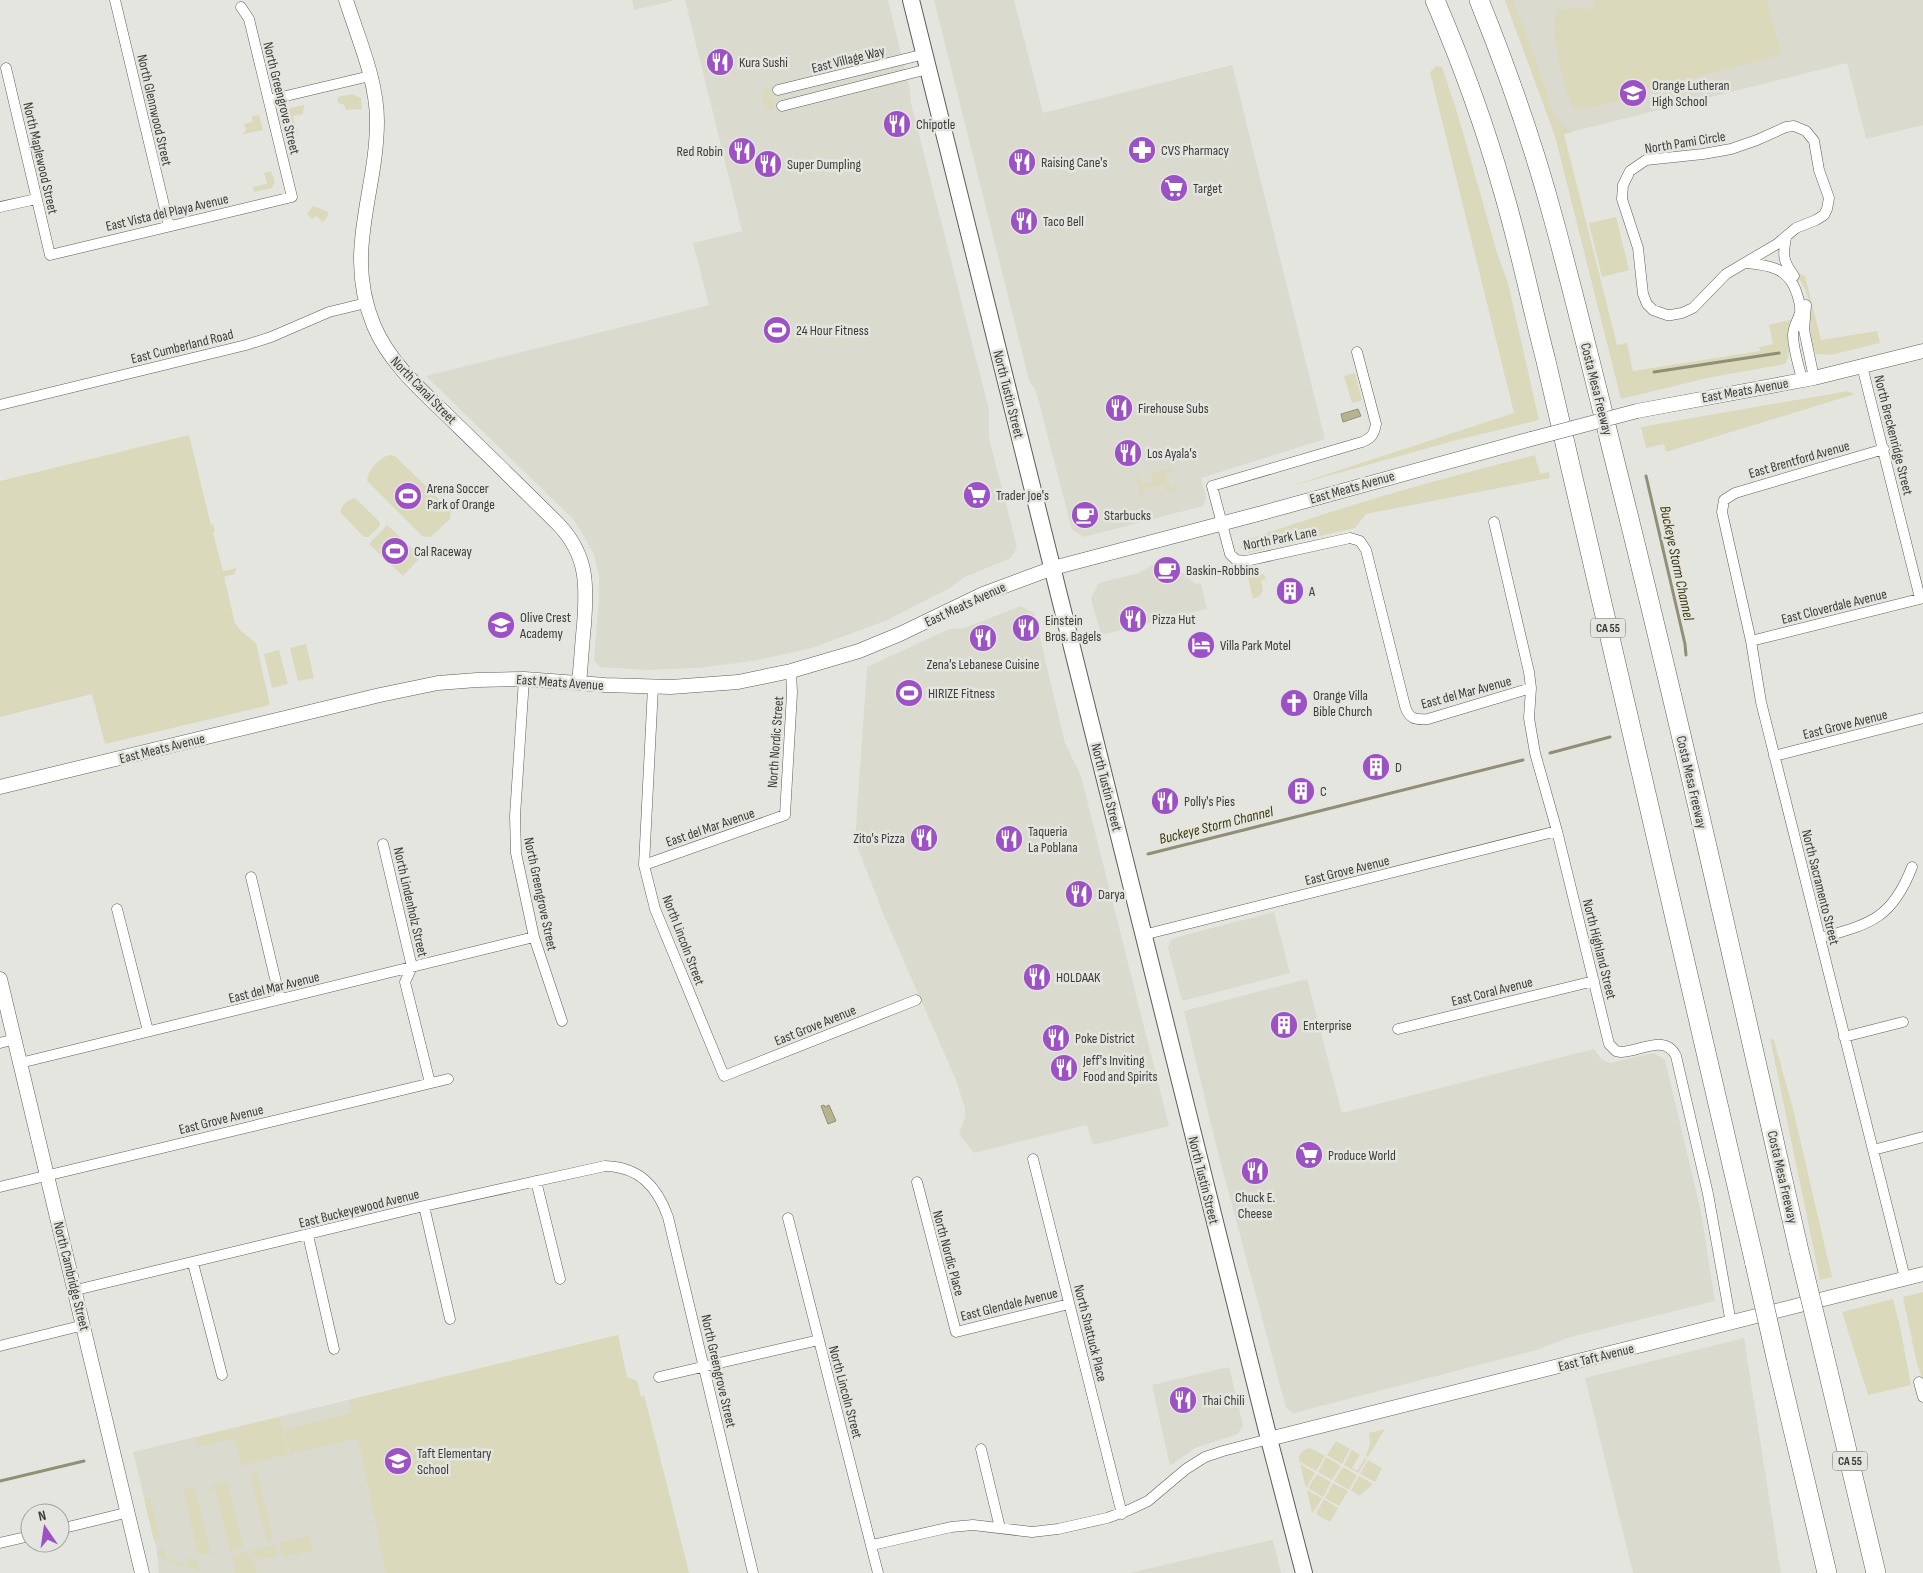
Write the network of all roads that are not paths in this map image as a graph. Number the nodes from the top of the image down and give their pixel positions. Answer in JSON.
{"nodes":[{"id":1,"x":115,"y":0,"type":"edge"},
{"id":2,"x":346,"y":0,"type":"edge"},
{"id":3,"x":911,"y":0,"type":"edge"},
{"id":4,"x":1435,"y":0,"type":"edge"},
{"id":5,"x":1479,"y":0,"type":"edge"},
{"id":6,"x":241,"y":7,"type":"dead end"},
{"id":7,"x":927,"y":61,"type":"junction"},
{"id":8,"x":6,"y":68,"type":"dead end"},
{"id":9,"x":370,"y":76,"type":"junction"},
{"id":10,"x":778,"y":90,"type":"dead end"},
{"id":11,"x":269,"y":100,"type":"junction"},
{"id":12,"x":782,"y":106,"type":"dead end"},
{"id":13,"x":292,"y":197,"type":"joint"},
{"id":14,"x":36,"y":199,"type":"junction"},
{"id":15,"x":0,"y":207,"type":"edge"},
{"id":16,"x":169,"y":226,"type":"junction"},
{"id":17,"x":1786,"y":236,"type":"junction"},
{"id":18,"x":50,"y":255,"type":"joint"},
{"id":19,"x":1745,"y":263,"type":"junction"},
{"id":20,"x":366,"y":303,"type":"junction"},
{"id":21,"x":1923,"y":351,"type":"edge"},
{"id":22,"x":1357,"y":352,"type":"dead end"},
{"id":23,"x":1862,"y":366,"type":"junction"},
{"id":24,"x":1808,"y":379,"type":"junction"},
{"id":25,"x":0,"y":405,"type":"edge"},
{"id":26,"x":1884,"y":449,"type":"junction"},
{"id":27,"x":1724,"y":500,"type":"joint"},
{"id":28,"x":1494,"y":522,"type":"dead end"},
{"id":29,"x":1221,"y":524,"type":"junction"},
{"id":30,"x":1053,"y":568,"type":"junction"},
{"id":31,"x":1922,"y":598,"type":"edge"},
{"id":32,"x":1752,"y":641,"type":"junction"},
{"id":33,"x":791,"y":671,"type":"junction"},
{"id":34,"x":524,"y":679,"type":"junction"},
{"id":35,"x":579,"y":683,"type":"junction"},
{"id":36,"x":653,"y":687,"type":"junction"},
{"id":37,"x":1531,"y":688,"type":"junction"},
{"id":38,"x":1409,"y":716,"type":"joint"},
{"id":39,"x":1923,"y":718,"type":"edge"},
{"id":40,"x":1774,"y":756,"type":"junction"},
{"id":41,"x":0,"y":787,"type":"edge"},
{"id":42,"x":785,"y":815,"type":"joint"},
{"id":43,"x":1556,"y":831,"type":"junction"},
{"id":44,"x":383,"y":844,"type":"dead end"},
{"id":45,"x":644,"y":865,"type":"junction"},
{"id":46,"x":1912,"y":867,"type":"dead end"},
{"id":47,"x":251,"y":878,"type":"dead end"},
{"id":48,"x":117,"y":908,"type":"dead end"},
{"id":49,"x":1143,"y":935,"type":"junction"},
{"id":50,"x":534,"y":937,"type":"junction"},
{"id":51,"x":1820,"y":938,"type":"junction"},
{"id":52,"x":412,"y":967,"type":"junction"},
{"id":53,"x":0,"y":979,"type":"edge"},
{"id":54,"x":1594,"y":980,"type":"junction"},
{"id":55,"x":280,"y":999,"type":"junction"},
{"id":56,"x":916,"y":1000,"type":"dead end"},
{"id":57,"x":562,"y":1021,"type":"dead end"},
{"id":58,"x":1903,"y":1022,"type":"dead end"},
{"id":59,"x":1398,"y":1029,"type":"dead end"},
{"id":60,"x":148,"y":1031,"type":"junction"},
{"id":61,"x":1844,"y":1037,"type":"junction"},
{"id":62,"x":15,"y":1039,"type":"junction"},
{"id":63,"x":0,"y":1043,"type":"edge"},
{"id":64,"x":20,"y":1063,"type":"junction"},
{"id":65,"x":724,"y":1076,"type":"joint"},
{"id":66,"x":448,"y":1079,"type":"dead end"},
{"id":67,"x":430,"y":1083,"type":"junction"},
{"id":68,"x":1923,"y":1137,"type":"edge"},
{"id":69,"x":1873,"y":1150,"type":"junction"},
{"id":70,"x":1033,"y":1159,"type":"dead end"},
{"id":71,"x":47,"y":1176,"type":"junction"},
{"id":72,"x":647,"y":1181,"type":"joint"},
{"id":73,"x":536,"y":1182,"type":"junction"},
{"id":74,"x":917,"y":1182,"type":"dead end"},
{"id":75,"x":0,"y":1187,"type":"edge"},
{"id":76,"x":424,"y":1206,"type":"junction"},
{"id":77,"x":788,"y":1218,"type":"dead end"},
{"id":78,"x":308,"y":1235,"type":"junction"},
{"id":79,"x":193,"y":1263,"type":"junction"},
{"id":80,"x":1923,"y":1274,"type":"edge"},
{"id":81,"x":1905,"y":1278,"type":"junction"},
{"id":82,"x":560,"y":1279,"type":"dead end"},
{"id":83,"x":76,"y":1290,"type":"junction"},
{"id":84,"x":1069,"y":1304,"type":"junction"},
{"id":85,"x":450,"y":1319,"type":"dead end"},
{"id":86,"x":1731,"y":1322,"type":"junction"},
{"id":87,"x":84,"y":1325,"type":"junction"},
{"id":88,"x":956,"y":1332,"type":"joint"},
{"id":89,"x":819,"y":1340,"type":"junction"},
{"id":90,"x":0,"y":1346,"type":"edge"},
{"id":91,"x":334,"y":1349,"type":"dead end"},
{"id":92,"x":703,"y":1367,"type":"junction"},
{"id":93,"x":222,"y":1375,"type":"dead end"},
{"id":94,"x":659,"y":1377,"type":"dead end"},
{"id":95,"x":1919,"y":1382,"type":"dead end"},
{"id":96,"x":1923,"y":1397,"type":"edge"},
{"id":97,"x":1269,"y":1439,"type":"junction"},
{"id":98,"x":981,"y":1449,"type":"dead end"},
{"id":99,"x":129,"y":1512,"type":"junction"},
{"id":100,"x":1122,"y":1514,"type":"junction"},
{"id":101,"x":1864,"y":1523,"type":"junction"},
{"id":102,"x":70,"y":1527,"type":"edge"},
{"id":103,"x":1000,"y":1528,"type":"junction"},
{"id":104,"x":20,"y":1538,"type":"edge"},
{"id":105,"x":0,"y":1543,"type":"edge"},
{"id":106,"x":872,"y":1545,"type":"junction"},
{"id":107,"x":142,"y":1573,"type":"edge"},
{"id":108,"x":753,"y":1573,"type":"edge"},
{"id":109,"x":878,"y":1573,"type":"edge"},
{"id":110,"x":1304,"y":1573,"type":"edge"},
{"id":111,"x":1827,"y":1573,"type":"edge"},
{"id":112,"x":1876,"y":1573,"type":"edge"},
{"id":113,"x":1881,"y":1573,"type":"edge"}],
"edges":[{"from":1,"to":16,"type":"street","name":"North Glennwood Street"},
{"from":2,"to":9,"type":"street","name":"North Canal Street"},
{"from":3,"to":7,"type":"main road","name":"North Tustin Street"},
{"from":4,"to":111,"type":"highway","number":"CA 55","bridge":true},
{"from":5,"to":101,"type":"highway","name":"Costa Mesa Freeway","number":"CA 55","bridge":true},
{"from":6,"to":11,"type":"street","name":"North Greengrove Street"},
{"from":7,"to":10,"type":"street","name":"East Village Way"},
{"from":7,"to":12,"type":"street"},
{"from":7,"to":30,"type":"main road","name":"North Tustin Street"},
{"from":8,"to":14,"type":"street","name":"North Maplewood Street"},
{"from":9,"to":11,"type":"street"},
{"from":9,"to":20,"type":"street","name":"North Canal Street"},
{"from":11,"to":13,"type":"street","name":"North Greengrove Street"},
{"from":13,"to":16,"type":"street","name":"East Vista del Playa Avenue"},
{"from":14,"to":15,"type":"street"},
{"from":14,"to":18,"type":"street","name":"North Maplewood Street"},
{"from":16,"to":18,"type":"street","name":"East Vista del Playa Avenue"},
{"from":17,"to":19,"type":"street","name":"North Pami Circle"},
{"from":17,"to":19,"type":"street","name":"North Pami Circle"},
{"from":17,"to":24,"type":"street"},
{"from":19,"to":24,"type":"street"},
{"from":20,"to":25,"type":"street","name":"East Cumberland Road"},
{"from":20,"to":35,"type":"street","name":"North Canal Street"},
{"from":21,"to":23,"type":"street","name":"East Meats Avenue"},
{"from":22,"to":29,"type":"street","name":"North Park Lane"},
{"from":23,"to":24,"type":"street","name":"East Meats Avenue"},
{"from":23,"to":26,"type":"street","name":"North Breckenridge Street"},
{"from":24,"to":29,"type":"street","name":"East Meats Avenue","bridge":true},
{"from":26,"to":27,"type":"street","name":"East Brentford Avenue"},
{"from":26,"to":31,"type":"street","name":"North Breckenridge Street"},
{"from":27,"to":32,"type":"street","name":"North Sacramento Street"},
{"from":28,"to":37,"type":"street","name":"North Highland Street"},
{"from":29,"to":30,"type":"street","name":"East Meats Avenue"},
{"from":29,"to":38,"type":"street","name":"North Park Lane"},
{"from":30,"to":33,"type":"street","name":"East Meats Avenue"},
{"from":30,"to":49,"type":"main road","name":"North Tustin Street"},
{"from":31,"to":32,"type":"street","name":"East Cloverdale Avenue"},
{"from":32,"to":40,"type":"street","name":"North Sacramento Street"},
{"from":33,"to":36,"type":"street","name":"East Meats Avenue"},
{"from":33,"to":42,"type":"street","name":"North Nordic Street"},
{"from":34,"to":35,"type":"street","name":"East Meats Avenue"},
{"from":34,"to":41,"type":"street","name":"East Meats Avenue"},
{"from":34,"to":50,"type":"street","name":"North Greengrove Street"},
{"from":35,"to":36,"type":"street","name":"East Meats Avenue"},
{"from":36,"to":45,"type":"street","name":"North Lincoln Street"},
{"from":37,"to":38,"type":"street","name":"East del Mar Avenue"},
{"from":37,"to":43,"type":"street","name":"North Highland Street"},
{"from":39,"to":40,"type":"street","name":"East Grove Avenue"},
{"from":40,"to":51,"type":"street","name":"North Sacramento Street"},
{"from":42,"to":45,"type":"street","name":"East del Mar Avenue"},
{"from":43,"to":49,"type":"street","name":"East Grove Avenue"},
{"from":43,"to":54,"type":"street","name":"North Highland Street"},
{"from":44,"to":52,"type":"street","name":"North Lindenholz Street"},
{"from":45,"to":65,"type":"street","name":"North Lincoln Street"},
{"from":46,"to":51,"type":"street"},
{"from":47,"to":55,"type":"street"},
{"from":48,"to":60,"type":"street"},
{"from":49,"to":97,"type":"main road","name":"North Tustin Street"},
{"from":50,"to":52,"type":"street","name":"East del Mar Avenue"},
{"from":50,"to":57,"type":"street","name":"North Greengrove Street"},
{"from":51,"to":61,"type":"street","name":"North Sacramento Street"},
{"from":52,"to":55,"type":"street","name":"East del Mar Avenue"},
{"from":52,"to":67,"type":"street","name":"North Lindenholz Street"},
{"from":53,"to":62,"type":"street","name":"North Cambridge Street"},
{"from":54,"to":59,"type":"street","name":"East Coral Avenue"},
{"from":54,"to":86,"type":"street","name":"North Highland Street"},
{"from":55,"to":60,"type":"street","name":"East del Mar Avenue"},
{"from":56,"to":65,"type":"street","name":"East Grove Avenue"},
{"from":58,"to":61,"type":"street"},
{"from":60,"to":64,"type":"street","name":"East del Mar Avenue"},
{"from":61,"to":69,"type":"street","name":"North Sacramento Street"},
{"from":62,"to":63,"type":"street"},
{"from":62,"to":64,"type":"street","name":"North Cambridge Street"},
{"from":64,"to":71,"type":"street","name":"North Cambridge Street"},
{"from":66,"to":67,"type":"street","name":"East Grove Avenue"},
{"from":67,"to":71,"type":"street","name":"East Grove Avenue"},
{"from":68,"to":69,"type":"street"},
{"from":69,"to":81,"type":"street","name":"North Sacramento Street"},
{"from":70,"to":84,"type":"street","name":"North Shattuck Place"},
{"from":71,"to":75,"type":"street","name":"East Grove Avenue"},
{"from":71,"to":83,"type":"street","name":"North Cambridge Street"},
{"from":72,"to":73,"type":"street","name":"East Buckeyewood Avenue"},
{"from":72,"to":92,"type":"street","name":"North Greengrove Street"},
{"from":73,"to":76,"type":"street","name":"East Buckeyewood Avenue"},
{"from":73,"to":82,"type":"street"},
{"from":74,"to":88,"type":"street","name":"North Nordic Place"},
{"from":76,"to":78,"type":"street","name":"East Buckeyewood Avenue"},
{"from":76,"to":85,"type":"street"},
{"from":77,"to":89,"type":"street","name":"North Lincoln Street"},
{"from":78,"to":79,"type":"street","name":"East Buckeyewood Avenue"},
{"from":78,"to":91,"type":"street"},
{"from":79,"to":83,"type":"street","name":"East Buckeyewood Avenue"},
{"from":79,"to":93,"type":"street"},
{"from":80,"to":81,"type":"street","name":"East Taft Avenue"},
{"from":81,"to":86,"type":"street","name":"East Taft Avenue"},
{"from":83,"to":87,"type":"street","name":"North Cambridge Street"},
{"from":84,"to":88,"type":"street","name":"East Glendale Avenue"},
{"from":84,"to":100,"type":"street","name":"North Shattuck Place"},
{"from":86,"to":97,"type":"street","name":"East Taft Avenue"},
{"from":87,"to":90,"type":"street"},
{"from":87,"to":99,"type":"street","name":"North Cambridge Street"},
{"from":89,"to":92,"type":"street"},
{"from":89,"to":106,"type":"street","name":"North Lincoln Street"},
{"from":92,"to":94,"type":"street"},
{"from":92,"to":108,"type":"street","name":"North Greengrove Street"},
{"from":95,"to":96,"type":"street"},
{"from":97,"to":100,"type":"street"},
{"from":97,"to":110,"type":"main road","name":"North Tustin Street"},
{"from":98,"to":103,"type":"street"},
{"from":99,"to":102,"type":"street"},
{"from":99,"to":107,"type":"street","name":"North Cambridge Street"},
{"from":100,"to":103,"type":"street"},
{"from":101,"to":112,"type":"highway","name":"Costa Mesa Freeway","number":"CA 55"},
{"from":101,"to":113,"type":"highway"},
{"from":103,"to":106,"type":"street"},
{"from":104,"to":105,"type":"street"},
{"from":106,"to":109,"type":"street","name":"North Lincoln Street"}]}
